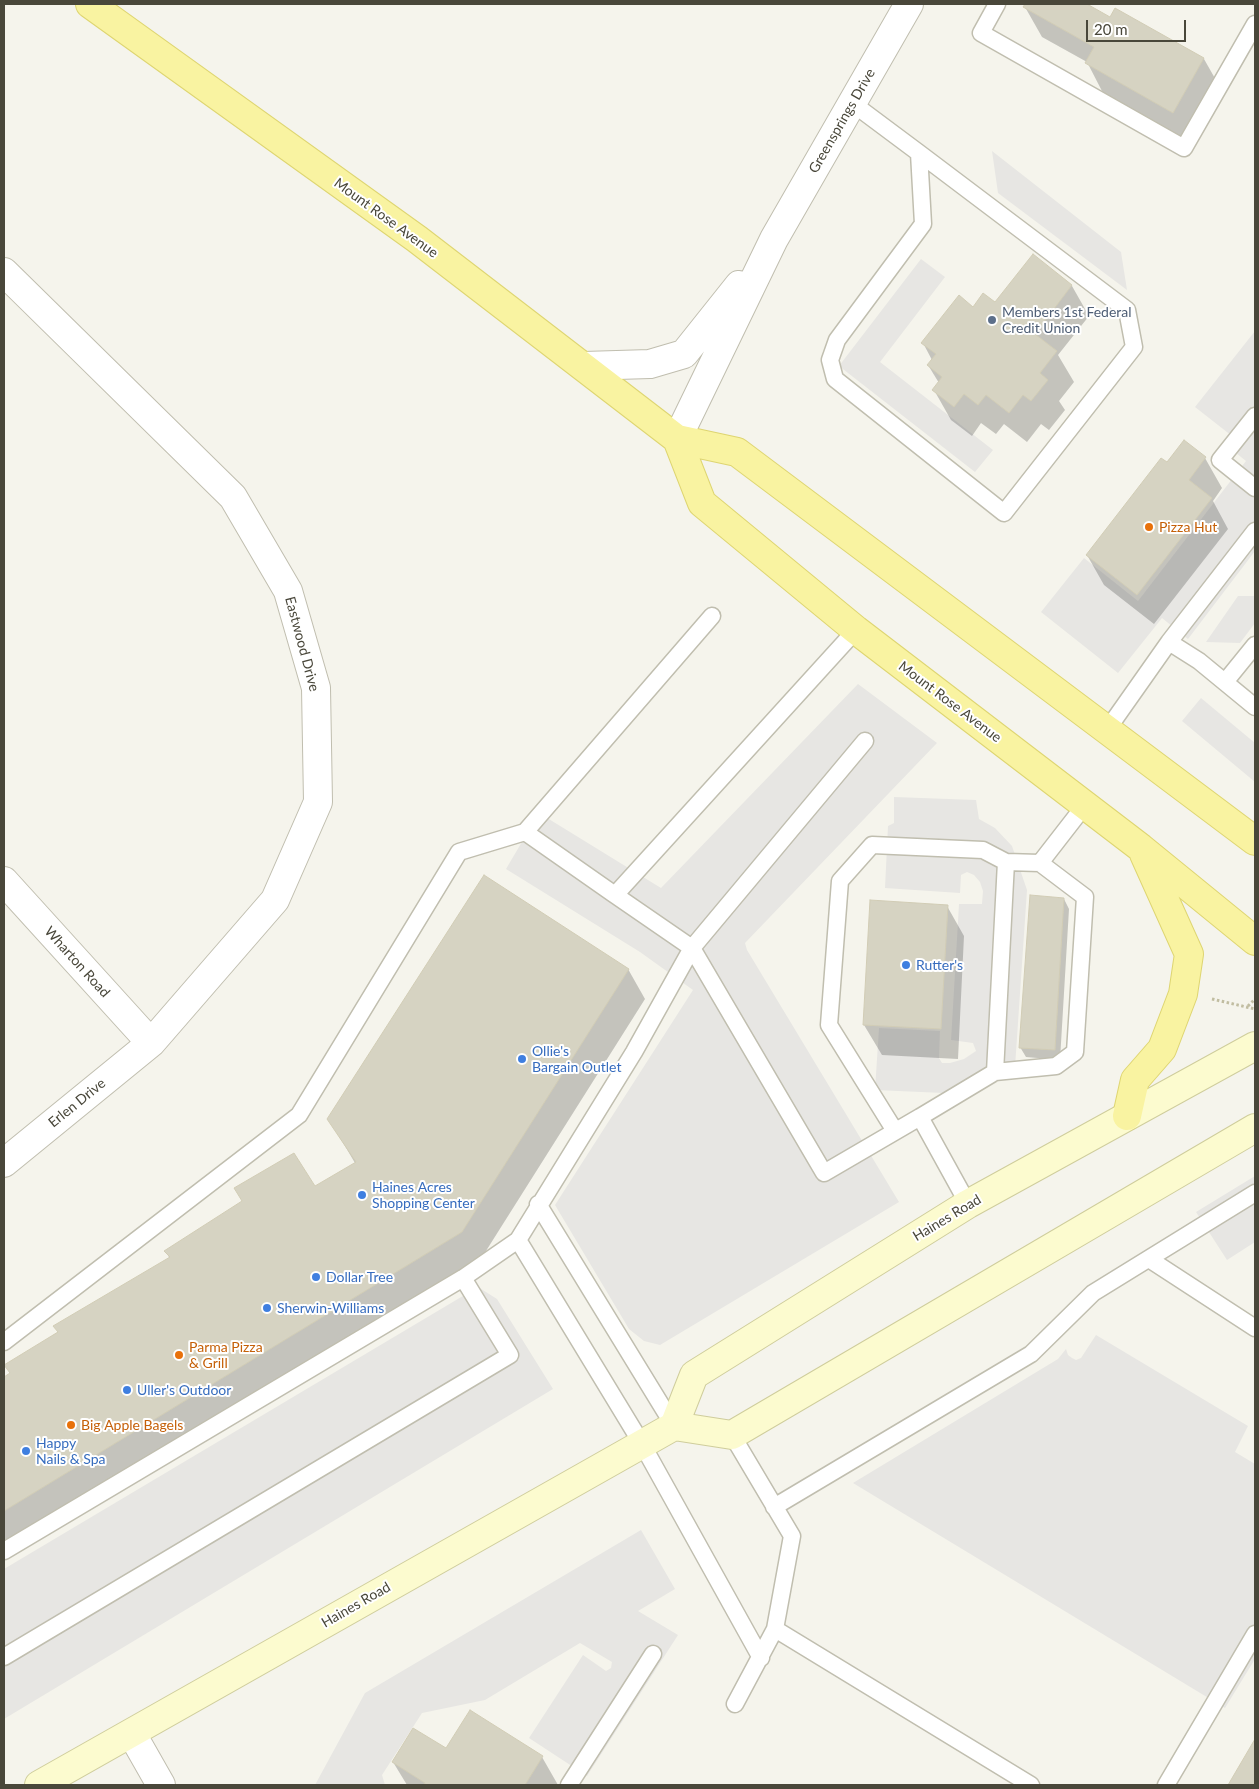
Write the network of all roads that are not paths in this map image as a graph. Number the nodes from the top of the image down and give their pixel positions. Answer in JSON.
{"nodes":[{"id":1,"x":90,"y":4,"type":"edge"},
{"id":2,"x":909,"y":4,"type":"edge"},
{"id":3,"x":997,"y":4,"type":"edge"},
{"id":4,"x":1255,"y":24,"type":"edge"},
{"id":5,"x":852,"y":103,"type":"junction"},
{"id":6,"x":919,"y":153,"type":"junction"},
{"id":7,"x":774,"y":239,"type":"junction"},
{"id":8,"x":4,"y":272,"type":"edge"},
{"id":9,"x":584,"y":366,"type":"junction"},
{"id":10,"x":1255,"y":416,"type":"edge"},
{"id":11,"x":677,"y":439,"type":"junction"},
{"id":12,"x":1255,"y":488,"type":"edge"},
{"id":13,"x":1255,"y":531,"type":"edge"},
{"id":14,"x":712,"y":616,"type":"dead end"},
{"id":15,"x":856,"y":630,"type":"junction"},
{"id":16,"x":1169,"y":642,"type":"junction"},
{"id":17,"x":1255,"y":645,"type":"edge"},
{"id":18,"x":1225,"y":682,"type":"junction"},
{"id":19,"x":1255,"y":707,"type":"edge"},
{"id":20,"x":1107,"y":730,"type":"junction"},
{"id":21,"x":865,"y":741,"type":"dead end"},
{"id":22,"x":1085,"y":805,"type":"junction"},
{"id":23,"x":525,"y":832,"type":"junction"},
{"id":24,"x":1255,"y":841,"type":"edge"},
{"id":25,"x":1141,"y":848,"type":"junction"},
{"id":26,"x":1006,"y":862,"type":"junction"},
{"id":27,"x":1040,"y":863,"type":"junction"},
{"id":28,"x":4,"y":881,"type":"edge"},
{"id":29,"x":615,"y":895,"type":"junction"},
{"id":30,"x":1255,"y":941,"type":"edge"},
{"id":31,"x":692,"y":948,"type":"junction"},
{"id":32,"x":151,"y":1043,"type":"junction"},
{"id":33,"x":1255,"y":1046,"type":"edge"},
{"id":34,"x":995,"y":1072,"type":"junction"},
{"id":35,"x":1127,"y":1116,"type":"junction"},
{"id":36,"x":920,"y":1117,"type":"junction"},
{"id":37,"x":1255,"y":1128,"type":"edge"},
{"id":38,"x":895,"y":1131,"type":"junction"},
{"id":39,"x":4,"y":1163,"type":"edge"},
{"id":40,"x":1255,"y":1193,"type":"edge"},
{"id":41,"x":538,"y":1204,"type":"junction"},
{"id":42,"x":968,"y":1204,"type":"junction"},
{"id":43,"x":518,"y":1240,"type":"junction"},
{"id":44,"x":1149,"y":1259,"type":"junction"},
{"id":45,"x":463,"y":1278,"type":"junction"},
{"id":46,"x":1255,"y":1328,"type":"edge"},
{"id":47,"x":4,"y":1342,"type":"edge"},
{"id":48,"x":674,"y":1426,"type":"junction"},
{"id":49,"x":732,"y":1435,"type":"junction"},
{"id":50,"x":642,"y":1444,"type":"junction"},
{"id":51,"x":774,"y":1507,"type":"junction"},
{"id":52,"x":4,"y":1551,"type":"edge"},
{"id":53,"x":775,"y":1629,"type":"junction"},
{"id":54,"x":1255,"y":1634,"type":"edge"},
{"id":55,"x":653,"y":1654,"type":"dead end"},
{"id":56,"x":4,"y":1657,"type":"edge"},
{"id":57,"x":761,"y":1658,"type":"junction"},
{"id":58,"x":735,"y":1704,"type":"dead end"},
{"id":59,"x":132,"y":1734,"type":"junction"},
{"id":60,"x":39,"y":1785,"type":"edge"},
{"id":61,"x":161,"y":1785,"type":"edge"},
{"id":62,"x":569,"y":1785,"type":"edge"},
{"id":63,"x":1031,"y":1785,"type":"edge"},
{"id":64,"x":1166,"y":1785,"type":"edge"}],
"edges":[{"from":1,"to":9,"type":"main road","name":"Mount Rose Avenue"},
{"from":2,"to":5,"type":"street","name":"Greensprings Drive"},
{"from":3,"to":4,"type":"lane"},
{"from":5,"to":6,"type":"lane"},
{"from":5,"to":7,"type":"street","name":"Greensprings Drive"},
{"from":6,"to":6,"type":"lane"},
{"from":7,"to":9,"type":"street","name":"Greensprings Drive"},
{"from":7,"to":11,"type":"street","name":"Greensprings Drive"},
{"from":8,"to":32,"type":"street","name":"Eastwood Drive"},
{"from":9,"to":11,"type":"main road","name":"Mount Rose Avenue"},
{"from":10,"to":12,"type":"lane"},
{"from":11,"to":15,"type":"main road","name":"Mount Rose Avenue"},
{"from":11,"to":20,"type":"main road","name":"Mount Rose Avenue"},
{"from":13,"to":16,"type":"lane"},
{"from":14,"to":23,"type":"lane"},
{"from":15,"to":22,"type":"main road","name":"Mount Rose Avenue"},
{"from":15,"to":29,"type":"lane"},
{"from":16,"to":18,"type":"lane"},
{"from":16,"to":20,"type":"lane"},
{"from":17,"to":18,"type":"lane"},
{"from":18,"to":19,"type":"lane"},
{"from":20,"to":24,"type":"main road","name":"Mount Rose Avenue"},
{"from":21,"to":31,"type":"lane"},
{"from":22,"to":25,"type":"main road","name":"Mount Rose Avenue"},
{"from":22,"to":27,"type":"lane"},
{"from":23,"to":29,"type":"lane"},
{"from":23,"to":47,"type":"lane"},
{"from":25,"to":30,"type":"main road","name":"Mount Rose Avenue"},
{"from":25,"to":35,"type":"main road"},
{"from":26,"to":27,"type":"lane"},
{"from":26,"to":34,"type":"lane"},
{"from":26,"to":38,"type":"lane"},
{"from":27,"to":34,"type":"lane"},
{"from":28,"to":32,"type":"street","name":"Wharton Road"},
{"from":29,"to":31,"type":"lane"},
{"from":31,"to":38,"type":"lane"},
{"from":31,"to":41,"type":"lane"},
{"from":32,"to":39,"type":"street","name":"Erlen Drive"},
{"from":33,"to":35,"type":"main road","name":"Haines Road"},
{"from":34,"to":36,"type":"lane"},
{"from":35,"to":42,"type":"main road","name":"Haines Road"},
{"from":36,"to":38,"type":"lane"},
{"from":36,"to":42,"type":"lane"},
{"from":37,"to":49,"type":"main road"},
{"from":40,"to":44,"type":"lane"},
{"from":41,"to":43,"type":"lane"},
{"from":41,"to":48,"type":"lane"},
{"from":42,"to":48,"type":"main road","name":"Haines Road"},
{"from":43,"to":45,"type":"lane"},
{"from":43,"to":50,"type":"lane"},
{"from":44,"to":46,"type":"lane"},
{"from":44,"to":51,"type":"lane"},
{"from":45,"to":52,"type":"lane"},
{"from":45,"to":56,"type":"lane"},
{"from":48,"to":49,"type":"main road"},
{"from":48,"to":50,"type":"main road","name":"Haines Road"},
{"from":49,"to":51,"type":"lane"},
{"from":50,"to":57,"type":"lane"},
{"from":50,"to":59,"type":"main road","name":"Haines Road"},
{"from":51,"to":53,"type":"lane"},
{"from":53,"to":57,"type":"lane"},
{"from":53,"to":63,"type":"lane"},
{"from":54,"to":64,"type":"lane"},
{"from":55,"to":62,"type":"lane"},
{"from":57,"to":58,"type":"lane"},
{"from":59,"to":60,"type":"main road","name":"Haines Road"},
{"from":59,"to":61,"type":"street"}]}
